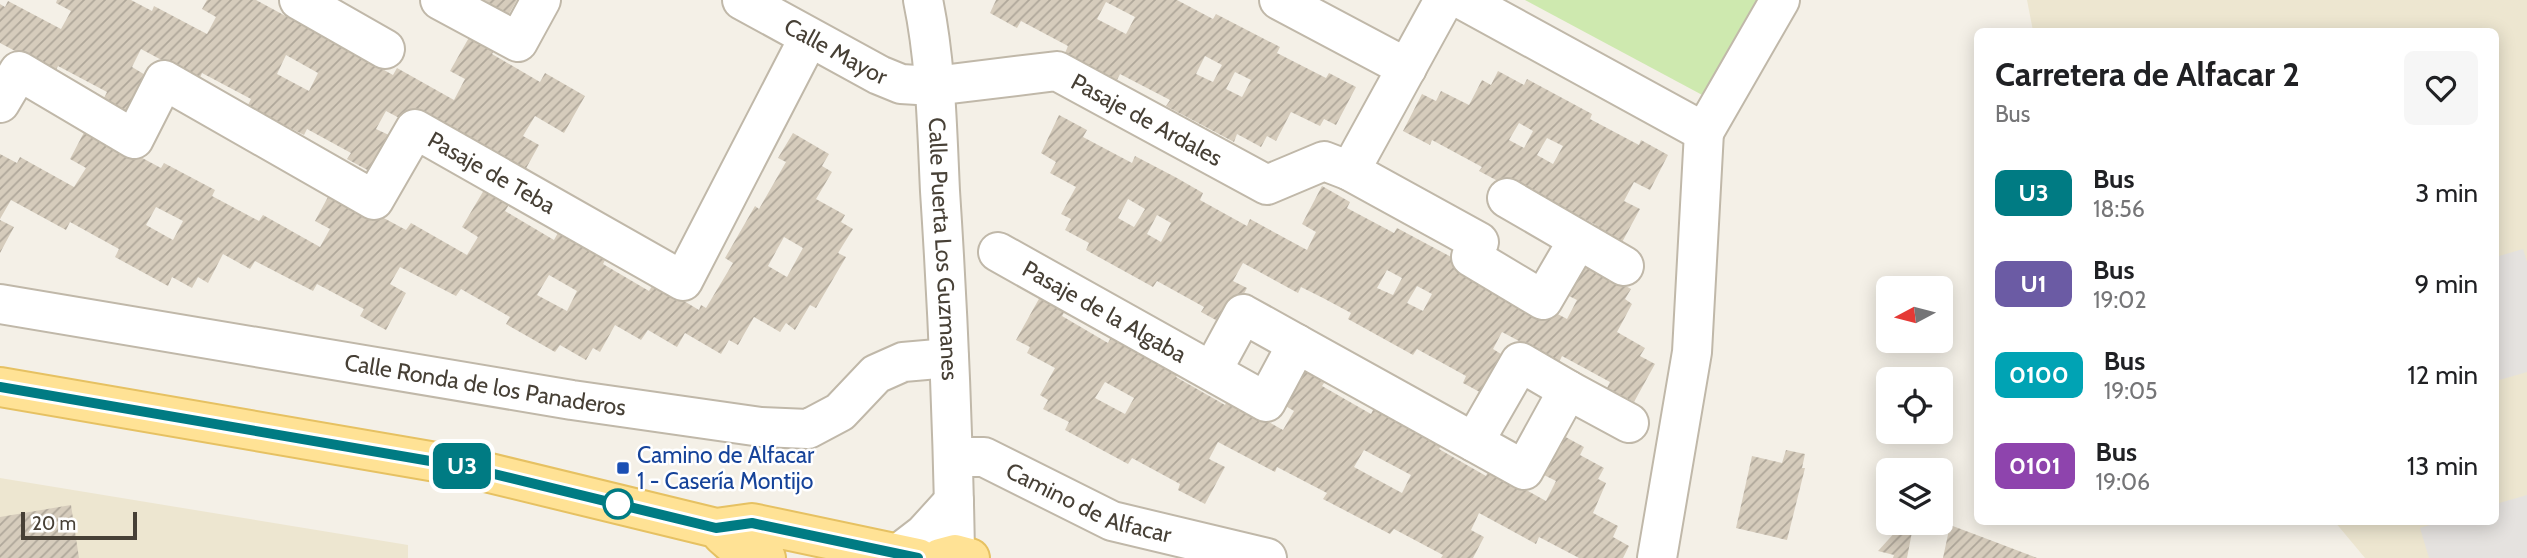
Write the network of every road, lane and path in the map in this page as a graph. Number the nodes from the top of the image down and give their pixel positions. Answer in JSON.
{"nodes":[{"id":1,"x":299,"y":0,"type":"edge"},
{"id":2,"x":440,"y":0,"type":"edge"},
{"id":3,"x":541,"y":0,"type":"edge"},
{"id":4,"x":742,"y":0,"type":"edge"},
{"id":5,"x":923,"y":0,"type":"edge"},
{"id":6,"x":1279,"y":0,"type":"edge"},
{"id":7,"x":1444,"y":0,"type":"edge"},
{"id":8,"x":1464,"y":0,"type":"edge"},
{"id":9,"x":1780,"y":0,"type":"edge"},
{"id":10,"x":385,"y":49,"type":"dead end"},
{"id":11,"x":803,"y":49,"type":"dead end"},
{"id":12,"x":1407,"y":68,"type":"junction"},
{"id":13,"x":934,"y":86,"type":"junction"},
{"id":14,"x":0,"y":103,"type":"edge"},
{"id":15,"x":1704,"y":132,"type":"junction"},
{"id":16,"x":1350,"y":170,"type":"junction"},
{"id":17,"x":1507,"y":198,"type":"dead end"},
{"id":18,"x":1578,"y":240,"type":"junction"},
{"id":19,"x":998,"y":252,"type":"dead end"},
{"id":20,"x":1624,"y":266,"type":"dead end"},
{"id":21,"x":0,"y":304,"type":"edge"},
{"id":22,"x":1297,"y":344,"type":"junction"},
{"id":23,"x":949,"y":358,"type":"junction"},
{"id":24,"x":1212,"y":371,"type":"junction"},
{"id":25,"x":0,"y":387,"type":"edge"},
{"id":26,"x":1568,"y":390,"type":"junction"},
{"id":27,"x":1629,"y":423,"type":"dead end"},
{"id":28,"x":1474,"y":442,"type":"junction"},
{"id":29,"x":954,"y":457,"type":"junction"},
{"id":30,"x":954,"y":500,"type":"junction"},
{"id":31,"x":716,"y":528,"type":"junction"},
{"id":32,"x":936,"y":556,"type":"edge"},
{"id":33,"x":766,"y":558,"type":"edge"},
{"id":34,"x":1267,"y":558,"type":"edge"},
{"id":35,"x":1657,"y":558,"type":"edge"}],
"edges":[{"from":1,"to":10,"type":"street"},
{"from":2,"to":3,"type":"street"},
{"from":4,"to":13,"type":"street","name":"Calle Mayor"},
{"from":5,"to":13,"type":"street","name":"Calle Puerta Los Guzmanes"},
{"from":6,"to":12,"type":"street"},
{"from":7,"to":12,"type":"street"},
{"from":8,"to":15,"type":"street"},
{"from":9,"to":15,"type":"street"},
{"from":11,"to":14,"type":"street","name":"Pasaje de Teba"},
{"from":12,"to":16,"type":"street"},
{"from":13,"to":16,"type":"street","name":"Pasaje de Ardales"},
{"from":13,"to":23,"type":"street","name":"Calle Puerta Los Guzmanes"},
{"from":15,"to":35,"type":"street"},
{"from":16,"to":18,"type":"street","name":"Pasaje de Ardales"},
{"from":17,"to":18,"type":"street"},
{"from":18,"to":20,"type":"street"},
{"from":19,"to":24,"type":"street","name":"Pasaje de la Algaba"},
{"from":21,"to":23,"type":"street","name":"Calle Ronda de los Panaderos"},
{"from":22,"to":24,"type":"street","name":"Pasaje de la Algaba"},
{"from":22,"to":24,"type":"street","name":"Pasaje de la Algaba"},
{"from":22,"to":28,"type":"street","name":"Pasaje de la Algaba"},
{"from":23,"to":29,"type":"street","name":"Calle Puerta Los Guzmanes"},
{"from":25,"to":31,"type":"main road"},
{"from":26,"to":27,"type":"street"},
{"from":26,"to":28,"type":"street"},
{"from":26,"to":28,"type":"street","name":"Pasaje de la Algaba"},
{"from":29,"to":30,"type":"street","name":"Calle Puerta Los Guzmanes"},
{"from":29,"to":34,"type":"street","name":"Camino de Alfacar"},
{"from":30,"to":32,"type":"street","name":"Calle Puerta Los Guzmanes"},
{"from":30,"to":32,"type":"street"},
{"from":31,"to":32,"type":"main road"},
{"from":31,"to":33,"type":"main road"}]}
